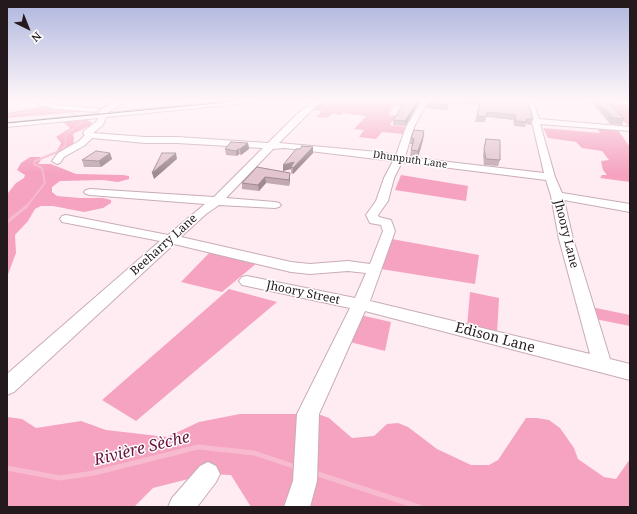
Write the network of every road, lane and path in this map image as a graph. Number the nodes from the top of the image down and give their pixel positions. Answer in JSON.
{"nodes":[{"id":1,"x":97,"y":125,"type":"edge"},
{"id":2,"x":293,"y":125,"type":"edge"},
{"id":3,"x":411,"y":125,"type":"edge"},
{"id":4,"x":537,"y":125,"type":"edge"},
{"id":5,"x":583,"y":125,"type":"edge"},
{"id":6,"x":630,"y":129,"type":"edge"},
{"id":7,"x":90,"y":135,"type":"junction"},
{"id":8,"x":271,"y":146,"type":"junction"},
{"id":9,"x":400,"y":159,"type":"junction"},
{"id":10,"x":57,"y":161,"type":"dead end"},
{"id":11,"x":550,"y":177,"type":"junction"},
{"id":12,"x":90,"y":192,"type":"dead end"},
{"id":13,"x":557,"y":196,"type":"junction"},
{"id":14,"x":217,"y":201,"type":"junction"},
{"id":15,"x":275,"y":205,"type":"dead end"},
{"id":16,"x":630,"y":208,"type":"edge"},
{"id":17,"x":66,"y":219,"type":"dead end"},
{"id":18,"x":170,"y":239,"type":"junction"},
{"id":19,"x":375,"y":268,"type":"junction"},
{"id":20,"x":247,"y":281,"type":"dead end"},
{"id":21,"x":359,"y":304,"type":"junction"},
{"id":22,"x":603,"y":366,"type":"junction"},
{"id":23,"x":630,"y":372,"type":"edge"},
{"id":24,"x":7,"y":386,"type":"edge"},
{"id":25,"x":208,"y":474,"type":"dead end"},
{"id":26,"x":181,"y":507,"type":"edge"},
{"id":27,"x":297,"y":507,"type":"edge"}],
"edges":[{"from":1,"to":7,"type":"street"},
{"from":2,"to":8,"type":"street","name":"Beeharry Lane"},
{"from":3,"to":9,"type":"street"},
{"from":4,"to":11,"type":"street","name":"Jhoory Lane"},
{"from":5,"to":6,"type":"street"},
{"from":7,"to":8,"type":"street","name":"Dhunputh Lane"},
{"from":7,"to":10,"type":"street"},
{"from":8,"to":9,"type":"street","name":"Dhunputh Lane"},
{"from":8,"to":14,"type":"street","name":"Beeharry Lane"},
{"from":9,"to":11,"type":"street","name":"Dhunputh Lane"},
{"from":9,"to":19,"type":"street"},
{"from":11,"to":13,"type":"street","name":"Jhoory Lane"},
{"from":12,"to":14,"type":"street"},
{"from":13,"to":16,"type":"street"},
{"from":13,"to":22,"type":"street","name":"Jhoory Lane"},
{"from":14,"to":15,"type":"street"},
{"from":14,"to":18,"type":"street","name":"Beeharry Lane"},
{"from":17,"to":18,"type":"street"},
{"from":18,"to":19,"type":"street"},
{"from":18,"to":24,"type":"street","name":"Beeharry Lane"},
{"from":19,"to":21,"type":"street"},
{"from":20,"to":21,"type":"street","name":"Jhoory Street"},
{"from":21,"to":22,"type":"street","name":"Edison Lane"},
{"from":21,"to":27,"type":"street"},
{"from":22,"to":23,"type":"street","name":"Edison Lane"},
{"from":25,"to":26,"type":"street"}]}
